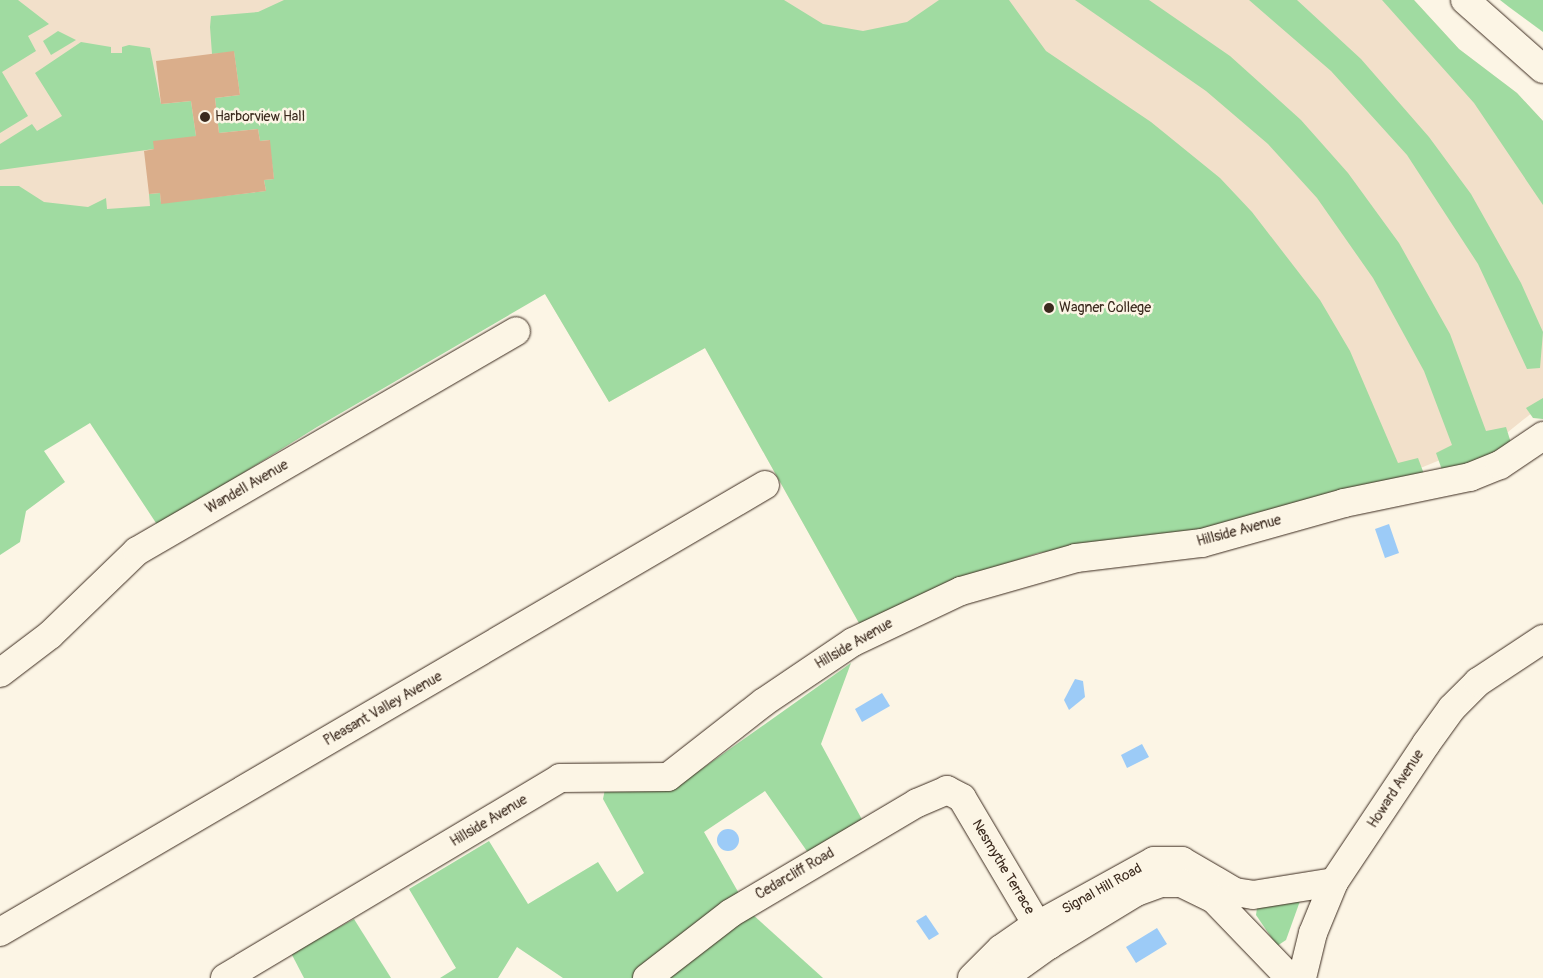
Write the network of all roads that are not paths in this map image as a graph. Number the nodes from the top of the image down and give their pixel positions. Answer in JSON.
{"nodes":[{"id":1,"x":1465,"y":0,"type":"edge"},
{"id":2,"x":1543,"y":69,"type":"edge"},
{"id":3,"x":516,"y":332,"type":"dead end"},
{"id":4,"x":1543,"y":436,"type":"edge"},
{"id":5,"x":765,"y":485,"type":"dead end"},
{"id":6,"x":1543,"y":638,"type":"edge"},
{"id":7,"x":0,"y":673,"type":"edge"},
{"id":8,"x":955,"y":791,"type":"joint"},
{"id":9,"x":1334,"y":882,"type":"junction"},
{"id":10,"x":1219,"y":893,"type":"junction"},
{"id":11,"x":0,"y":932,"type":"edge"},
{"id":12,"x":1043,"y":935,"type":"junction"},
{"id":13,"x":225,"y":978,"type":"edge"},
{"id":14,"x":647,"y":978,"type":"edge"},
{"id":15,"x":972,"y":978,"type":"edge"},
{"id":16,"x":1003,"y":978,"type":"edge"},
{"id":17,"x":1290,"y":978,"type":"edge"},
{"id":18,"x":1302,"y":978,"type":"edge"}],
"edges":[{"from":1,"to":2,"type":"street"},
{"from":3,"to":7,"type":"street","name":"Wandell Avenue"},
{"from":4,"to":13,"type":"street","name":"Hillside Avenue"},
{"from":5,"to":11,"type":"street","name":"Pleasant Valley Avenue"},
{"from":6,"to":9,"type":"street","name":"Howard Avenue"},
{"from":8,"to":12,"type":"street","name":"Nesmythe Terrace"},
{"from":8,"to":14,"type":"street","name":"Cedarcliff Road"},
{"from":9,"to":10,"type":"street","name":"Signal Hill Road"},
{"from":9,"to":18,"type":"street","name":"Howard Avenue"},
{"from":10,"to":12,"type":"street","name":"Signal Hill Road"},
{"from":10,"to":17,"type":"street"},
{"from":12,"to":15,"type":"street","name":"Signal Hill Road"},
{"from":12,"to":16,"type":"street","name":"Signal Hill Road"}]}
